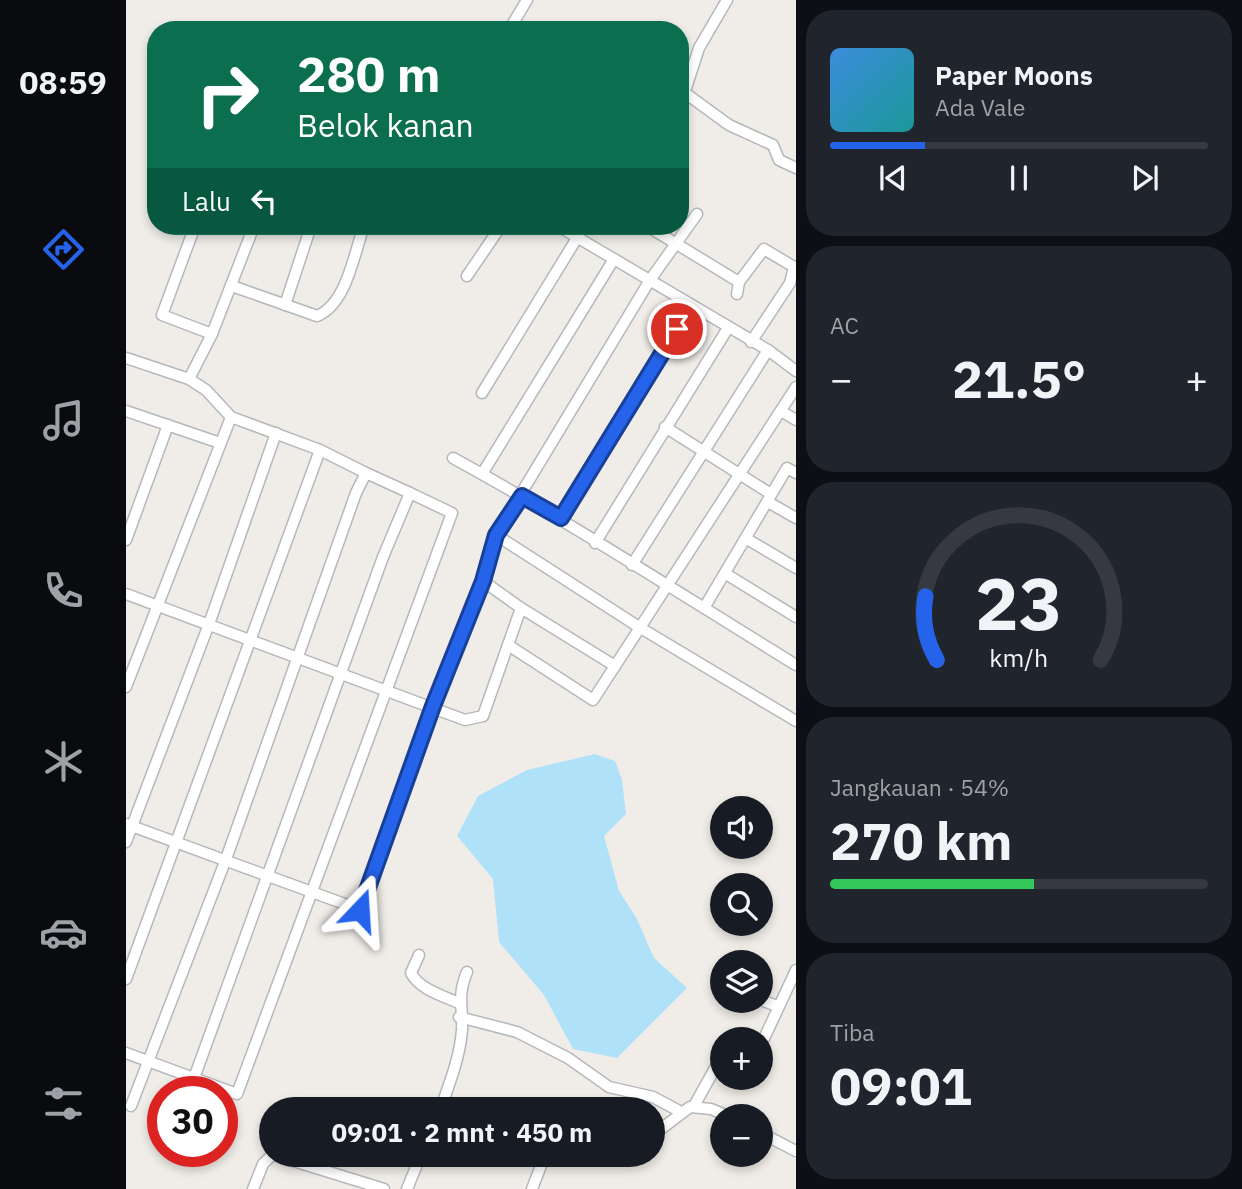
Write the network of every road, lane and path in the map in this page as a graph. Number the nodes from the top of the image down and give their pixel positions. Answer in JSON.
{"nodes":[{"id":1,"x":527,"y":0,"type":"edge"},
{"id":2,"x":727,"y":0,"type":"edge"},
{"id":3,"x":514,"y":21,"type":"edge"},
{"id":4,"x":689,"y":75,"type":"edge"},
{"id":5,"x":689,"y":95,"type":"edge"},
{"id":6,"x":796,"y":168,"type":"edge"},
{"id":7,"x":697,"y":214,"type":"dead end"},
{"id":8,"x":689,"y":224,"type":"edge"},
{"id":9,"x":192,"y":235,"type":"edge"},
{"id":10,"x":251,"y":235,"type":"edge"},
{"id":11,"x":308,"y":235,"type":"edge"},
{"id":12,"x":361,"y":235,"type":"edge"},
{"id":13,"x":495,"y":235,"type":"edge"},
{"id":14,"x":574,"y":235,"type":"edge"},
{"id":15,"x":663,"y":235,"type":"edge"},
{"id":16,"x":680,"y":235,"type":"edge"},
{"id":17,"x":577,"y":237,"type":"junction"},
{"id":18,"x":675,"y":242,"type":"junction"},
{"id":19,"x":614,"y":259,"type":"junction"},
{"id":20,"x":467,"y":276,"type":"dead end"},
{"id":21,"x":650,"y":280,"type":"junction"},
{"id":22,"x":232,"y":286,"type":"junction"},
{"id":23,"x":285,"y":304,"type":"junction"},
{"id":24,"x":691,"y":306,"type":"junction"},
{"id":25,"x":727,"y":328,"type":"junction"},
{"id":26,"x":212,"y":334,"type":"junction"},
{"id":27,"x":751,"y":342,"type":"junction"},
{"id":28,"x":768,"y":350,"type":"junction"},
{"id":29,"x":126,"y":358,"type":"edge"},
{"id":30,"x":796,"y":370,"type":"edge"},
{"id":31,"x":189,"y":379,"type":"junction"},
{"id":32,"x":796,"y":387,"type":"edge"},
{"id":33,"x":482,"y":393,"type":"dead end"},
{"id":34,"x":126,"y":411,"type":"edge"},
{"id":35,"x":781,"y":411,"type":"junction"},
{"id":36,"x":231,"y":417,"type":"junction"},
{"id":37,"x":796,"y":420,"type":"edge"},
{"id":38,"x":168,"y":425,"type":"junction"},
{"id":39,"x":665,"y":427,"type":"junction"},
{"id":40,"x":276,"y":433,"type":"junction"},
{"id":41,"x":220,"y":443,"type":"junction"},
{"id":42,"x":320,"y":450,"type":"junction"},
{"id":43,"x":702,"y":452,"type":"junction"},
{"id":44,"x":453,"y":458,"type":"dead end"},
{"id":45,"x":366,"y":472,"type":"junction"},
{"id":46,"x":796,"y":473,"type":"edge"},
{"id":47,"x":482,"y":474,"type":"junction"},
{"id":48,"x":739,"y":476,"type":"junction"},
{"id":49,"x":410,"y":493,"type":"junction"},
{"id":50,"x":522,"y":496,"type":"junction"},
{"id":51,"x":770,"y":498,"type":"junction"},
{"id":52,"x":561,"y":518,"type":"junction"},
{"id":53,"x":796,"y":518,"type":"edge"},
{"id":54,"x":496,"y":535,"type":"junction"},
{"id":55,"x":747,"y":539,"type":"junction"},
{"id":56,"x":126,"y":540,"type":"edge"},
{"id":57,"x":595,"y":543,"type":"junction"},
{"id":58,"x":632,"y":565,"type":"junction"},
{"id":59,"x":796,"y":568,"type":"edge"},
{"id":60,"x":726,"y":573,"type":"junction"},
{"id":61,"x":483,"y":581,"type":"junction"},
{"id":62,"x":667,"y":587,"type":"junction"},
{"id":63,"x":126,"y":594,"type":"edge"},
{"id":64,"x":157,"y":605,"type":"junction"},
{"id":65,"x":521,"y":608,"type":"junction"},
{"id":66,"x":704,"y":608,"type":"junction"},
{"id":67,"x":796,"y":617,"type":"edge"},
{"id":68,"x":209,"y":624,"type":"junction"},
{"id":69,"x":639,"y":627,"type":"junction"},
{"id":70,"x":251,"y":639,"type":"junction"},
{"id":71,"x":508,"y":645,"type":"junction"},
{"id":72,"x":298,"y":656,"type":"junction"},
{"id":73,"x":615,"y":666,"type":"junction"},
{"id":74,"x":796,"y":666,"type":"edge"},
{"id":75,"x":342,"y":673,"type":"junction"},
{"id":76,"x":126,"y":687,"type":"edge"},
{"id":77,"x":387,"y":691,"type":"junction"},
{"id":78,"x":433,"y":706,"type":"junction"},
{"id":79,"x":796,"y":721,"type":"edge"},
{"id":80,"x":129,"y":825,"type":"edge"},
{"id":81,"x":177,"y":841,"type":"junction"},
{"id":82,"x":126,"y":842,"type":"edge"},
{"id":83,"x":226,"y":859,"type":"junction"},
{"id":84,"x":268,"y":874,"type":"junction"},
{"id":85,"x":314,"y":892,"type":"junction"},
{"id":86,"x":419,"y":955,"type":"dead end"},
{"id":87,"x":796,"y":970,"type":"edge"},
{"id":88,"x":467,"y":972,"type":"dead end"},
{"id":89,"x":126,"y":979,"type":"edge"},
{"id":90,"x":461,"y":1004,"type":"junction"},
{"id":91,"x":773,"y":1004,"type":"edge"},
{"id":92,"x":777,"y":1006,"type":"junction"},
{"id":93,"x":459,"y":1017,"type":"junction"},
{"id":94,"x":768,"y":1027,"type":"edge"},
{"id":95,"x":126,"y":1053,"type":"edge"},
{"id":96,"x":149,"y":1061,"type":"junction"},
{"id":97,"x":195,"y":1076,"type":"joint"},
{"id":98,"x":710,"y":1078,"type":"edge"},
{"id":99,"x":238,"y":1091,"type":"edge"},
{"id":100,"x":444,"y":1097,"type":"edge"},
{"id":101,"x":131,"y":1106,"type":"dead end"},
{"id":102,"x":694,"y":1107,"type":"junction"},
{"id":103,"x":710,"y":1109,"type":"edge"},
{"id":104,"x":681,"y":1112,"type":"junction"},
{"id":105,"x":665,"y":1125,"type":"edge"},
{"id":106,"x":773,"y":1139,"type":"edge"},
{"id":107,"x":796,"y":1151,"type":"edge"},
{"id":108,"x":262,"y":1167,"type":"edge"},
{"id":109,"x":312,"y":1167,"type":"edge"},
{"id":110,"x":416,"y":1167,"type":"edge"},
{"id":111,"x":540,"y":1167,"type":"edge"},
{"id":112,"x":253,"y":1189,"type":"edge"},
{"id":113,"x":384,"y":1189,"type":"edge"},
{"id":114,"x":407,"y":1189,"type":"edge"},
{"id":115,"x":531,"y":1189,"type":"edge"}],
"edges":[{"from":1,"to":3,"type":"street"},
{"from":2,"to":4,"type":"street"},
{"from":5,"to":6,"type":"street"},
{"from":7,"to":8,"type":"street"},
{"from":9,"to":26,"type":"street"},
{"from":10,"to":22,"type":"street"},
{"from":11,"to":23,"type":"street"},
{"from":12,"to":23,"type":"street"},
{"from":13,"to":20,"type":"street"},
{"from":14,"to":17,"type":"street"},
{"from":15,"to":18,"type":"street"},
{"from":16,"to":18,"type":"street"},
{"from":17,"to":19,"type":"street"},
{"from":17,"to":33,"type":"street"},
{"from":18,"to":21,"type":"street"},
{"from":18,"to":27,"type":"street"},
{"from":19,"to":21,"type":"street"},
{"from":19,"to":47,"type":"street"},
{"from":21,"to":24,"type":"street"},
{"from":21,"to":50,"type":"street"},
{"from":22,"to":23,"type":"street"},
{"from":22,"to":26,"type":"street"},
{"from":24,"to":25,"type":"street"},
{"from":24,"to":52,"type":"street"},
{"from":25,"to":27,"type":"street"},
{"from":25,"to":39,"type":"street"},
{"from":26,"to":31,"type":"street"},
{"from":27,"to":28,"type":"street"},
{"from":28,"to":30,"type":"street"},
{"from":28,"to":43,"type":"street"},
{"from":29,"to":31,"type":"street"},
{"from":31,"to":36,"type":"street"},
{"from":32,"to":35,"type":"street"},
{"from":34,"to":38,"type":"street"},
{"from":35,"to":37,"type":"street"},
{"from":35,"to":48,"type":"street"},
{"from":36,"to":40,"type":"street"},
{"from":36,"to":41,"type":"street"},
{"from":38,"to":41,"type":"street"},
{"from":38,"to":56,"type":"street"},
{"from":39,"to":43,"type":"street"},
{"from":39,"to":57,"type":"street"},
{"from":40,"to":42,"type":"street"},
{"from":40,"to":68,"type":"street"},
{"from":41,"to":64,"type":"street"},
{"from":42,"to":45,"type":"street"},
{"from":42,"to":70,"type":"street"},
{"from":43,"to":48,"type":"street"},
{"from":43,"to":58,"type":"street"},
{"from":44,"to":47,"type":"street"},
{"from":45,"to":49,"type":"street"},
{"from":45,"to":72,"type":"street"},
{"from":46,"to":51,"type":"street"},
{"from":47,"to":50,"type":"street"},
{"from":48,"to":51,"type":"street"},
{"from":48,"to":62,"type":"street"},
{"from":49,"to":75,"type":"street"},
{"from":49,"to":77,"type":"street"},
{"from":50,"to":52,"type":"street"},
{"from":50,"to":54,"type":"street"},
{"from":51,"to":53,"type":"street"},
{"from":51,"to":55,"type":"street"},
{"from":52,"to":57,"type":"street"},
{"from":54,"to":61,"type":"street"},
{"from":54,"to":69,"type":"street"},
{"from":55,"to":59,"type":"street"},
{"from":55,"to":60,"type":"street"},
{"from":57,"to":58,"type":"street"},
{"from":58,"to":62,"type":"street"},
{"from":60,"to":66,"type":"street"},
{"from":60,"to":67,"type":"street"},
{"from":61,"to":65,"type":"street"},
{"from":61,"to":78,"type":"street"},
{"from":62,"to":66,"type":"street"},
{"from":62,"to":69,"type":"street"},
{"from":63,"to":64,"type":"street"},
{"from":64,"to":68,"type":"street"},
{"from":64,"to":76,"type":"street"},
{"from":65,"to":71,"type":"street"},
{"from":65,"to":73,"type":"street"},
{"from":66,"to":74,"type":"street"},
{"from":68,"to":70,"type":"street"},
{"from":68,"to":80,"type":"street"},
{"from":69,"to":73,"type":"street"},
{"from":69,"to":79,"type":"street"},
{"from":70,"to":72,"type":"street"},
{"from":70,"to":81,"type":"street"},
{"from":71,"to":73,"type":"street"},
{"from":71,"to":78,"type":"street"},
{"from":72,"to":75,"type":"street"},
{"from":72,"to":83,"type":"street"},
{"from":75,"to":77,"type":"street"},
{"from":75,"to":84,"type":"street"},
{"from":77,"to":78,"type":"street"},
{"from":77,"to":85,"type":"street"},
{"from":78,"to":85,"type":"street"},
{"from":80,"to":81,"type":"street"},
{"from":80,"to":82,"type":"street"},
{"from":81,"to":83,"type":"street"},
{"from":81,"to":89,"type":"street"},
{"from":83,"to":84,"type":"street"},
{"from":83,"to":96,"type":"street"},
{"from":84,"to":85,"type":"street"},
{"from":84,"to":97,"type":"street"},
{"from":85,"to":99,"type":"street"},
{"from":86,"to":90,"type":"street"},
{"from":87,"to":92,"type":"street"},
{"from":88,"to":90,"type":"street"},
{"from":90,"to":93,"type":"street"},
{"from":91,"to":92,"type":"street"},
{"from":92,"to":94,"type":"street"},
{"from":93,"to":100,"type":"street"},
{"from":93,"to":104,"type":"street"},
{"from":95,"to":96,"type":"street"},
{"from":96,"to":97,"type":"street"},
{"from":96,"to":101,"type":"street"},
{"from":98,"to":102,"type":"street"},
{"from":102,"to":103,"type":"street"},
{"from":102,"to":104,"type":"street"},
{"from":104,"to":105,"type":"street"},
{"from":106,"to":107,"type":"street"},
{"from":108,"to":112,"type":"street"},
{"from":109,"to":113,"type":"street"},
{"from":110,"to":114,"type":"street"},
{"from":111,"to":115,"type":"street"}]}
